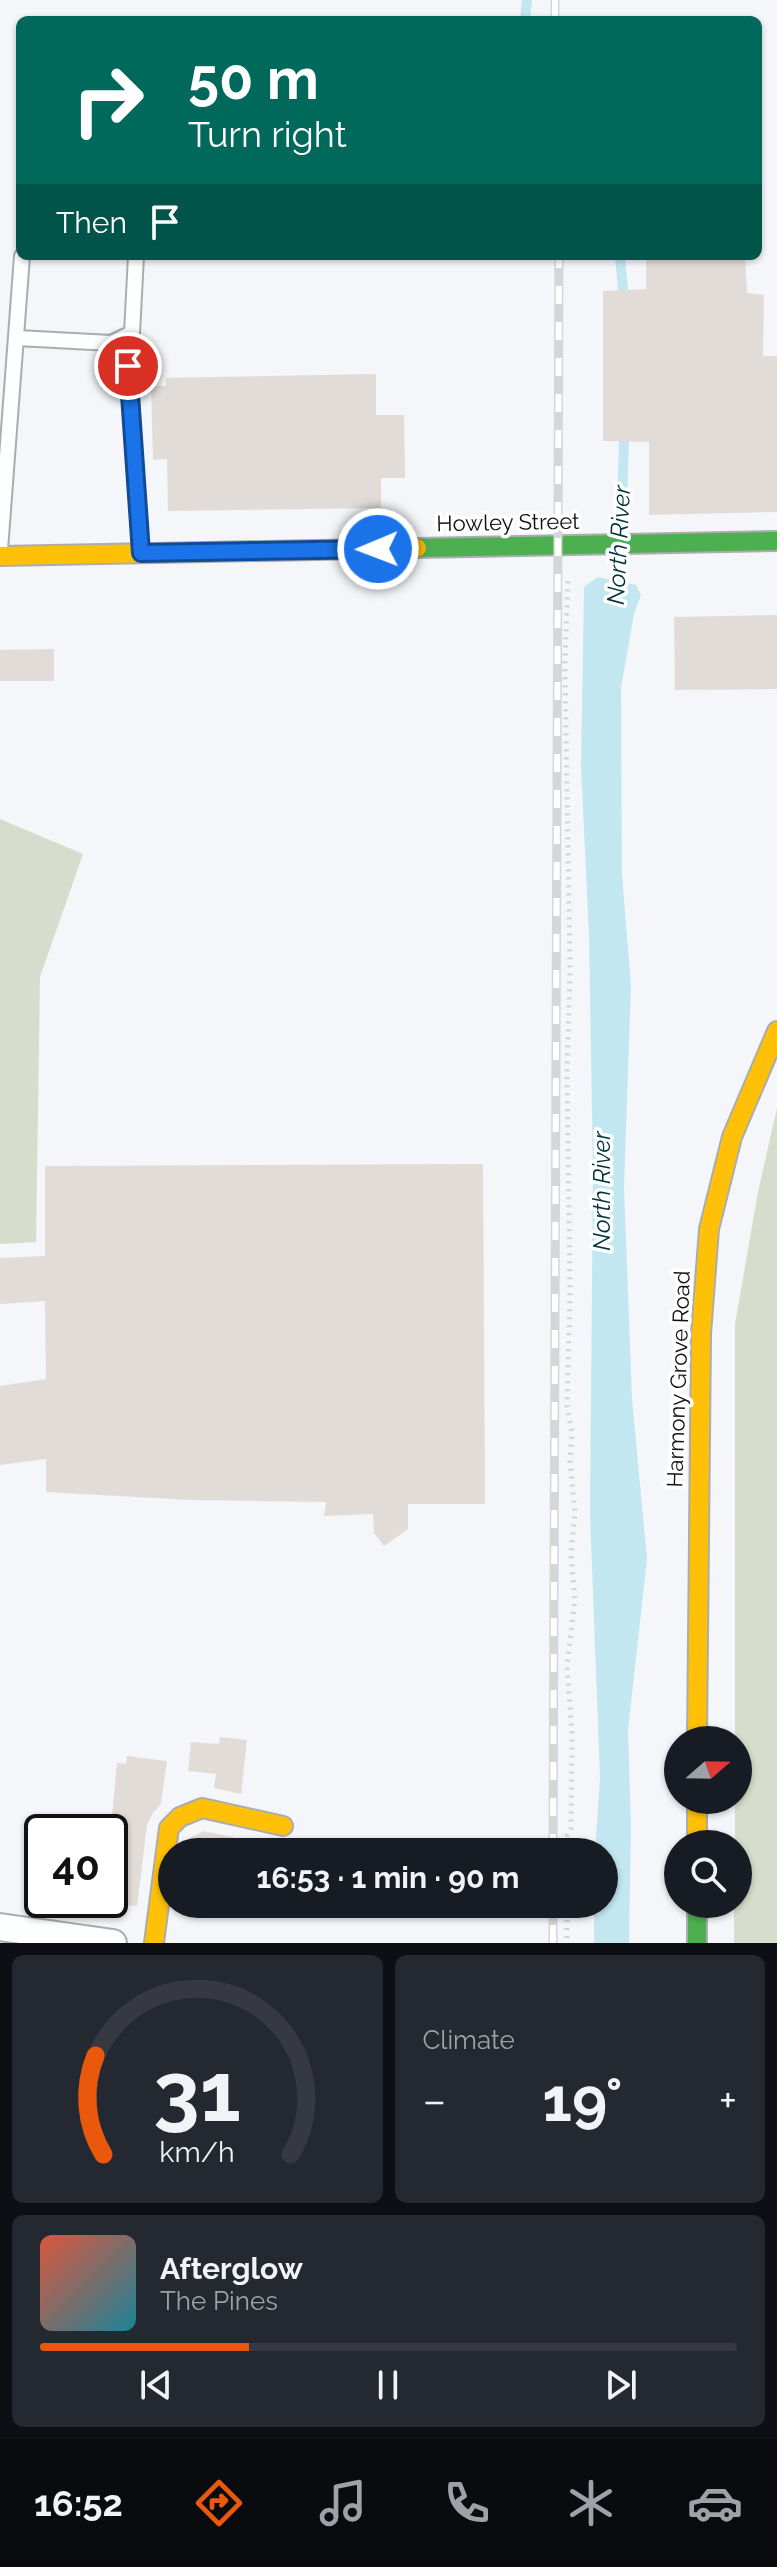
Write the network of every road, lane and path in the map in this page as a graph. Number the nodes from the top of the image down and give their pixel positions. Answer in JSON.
{"nodes":[{"id":1,"x":22,"y":260,"type":"edge"},
{"id":2,"x":136,"y":260,"type":"edge"},
{"id":3,"x":17,"y":338,"type":"junction"},
{"id":4,"x":105,"y":364,"type":"dead end"},
{"id":5,"x":777,"y":541,"type":"edge"},
{"id":6,"x":577,"y":545,"type":"junction"},
{"id":7,"x":0,"y":553,"type":"edge"},
{"id":8,"x":141,"y":553,"type":"junction"},
{"id":9,"x":777,"y":1031,"type":"edge"},
{"id":10,"x":697,"y":1726,"type":"edge"},
{"id":11,"x":283,"y":1826,"type":"dead end"},
{"id":12,"x":566,"y":1838,"type":"edge"},
{"id":13,"x":567,"y":1918,"type":"edge"},
{"id":14,"x":697,"y":1918,"type":"edge"},
{"id":15,"x":0,"y":1927,"type":"edge"},
{"id":16,"x":113,"y":1943,"type":"edge"},
{"id":17,"x":154,"y":1943,"type":"edge"},
{"id":18,"x":567,"y":1943,"type":"edge"},
{"id":19,"x":697,"y":1943,"type":"edge"}],
"edges":[{"from":1,"to":3,"type":"lane"},
{"from":2,"to":3,"type":"lane"},
{"from":3,"to":7,"type":"lane"},
{"from":4,"to":8,"type":"lane"},
{"from":5,"to":6,"type":"street","name":"Howley Street"},
{"from":6,"to":8,"type":"street","name":"Howley Street"},
{"from":6,"to":12,"type":"path"},
{"from":7,"to":8,"type":"street","name":"Howley Street"},
{"from":9,"to":10,"type":"street","name":"Harmony Grove Road"},
{"from":11,"to":17,"type":"street"},
{"from":13,"to":18,"type":"path"},
{"from":14,"to":19,"type":"street"},
{"from":15,"to":16,"type":"street"}]}
